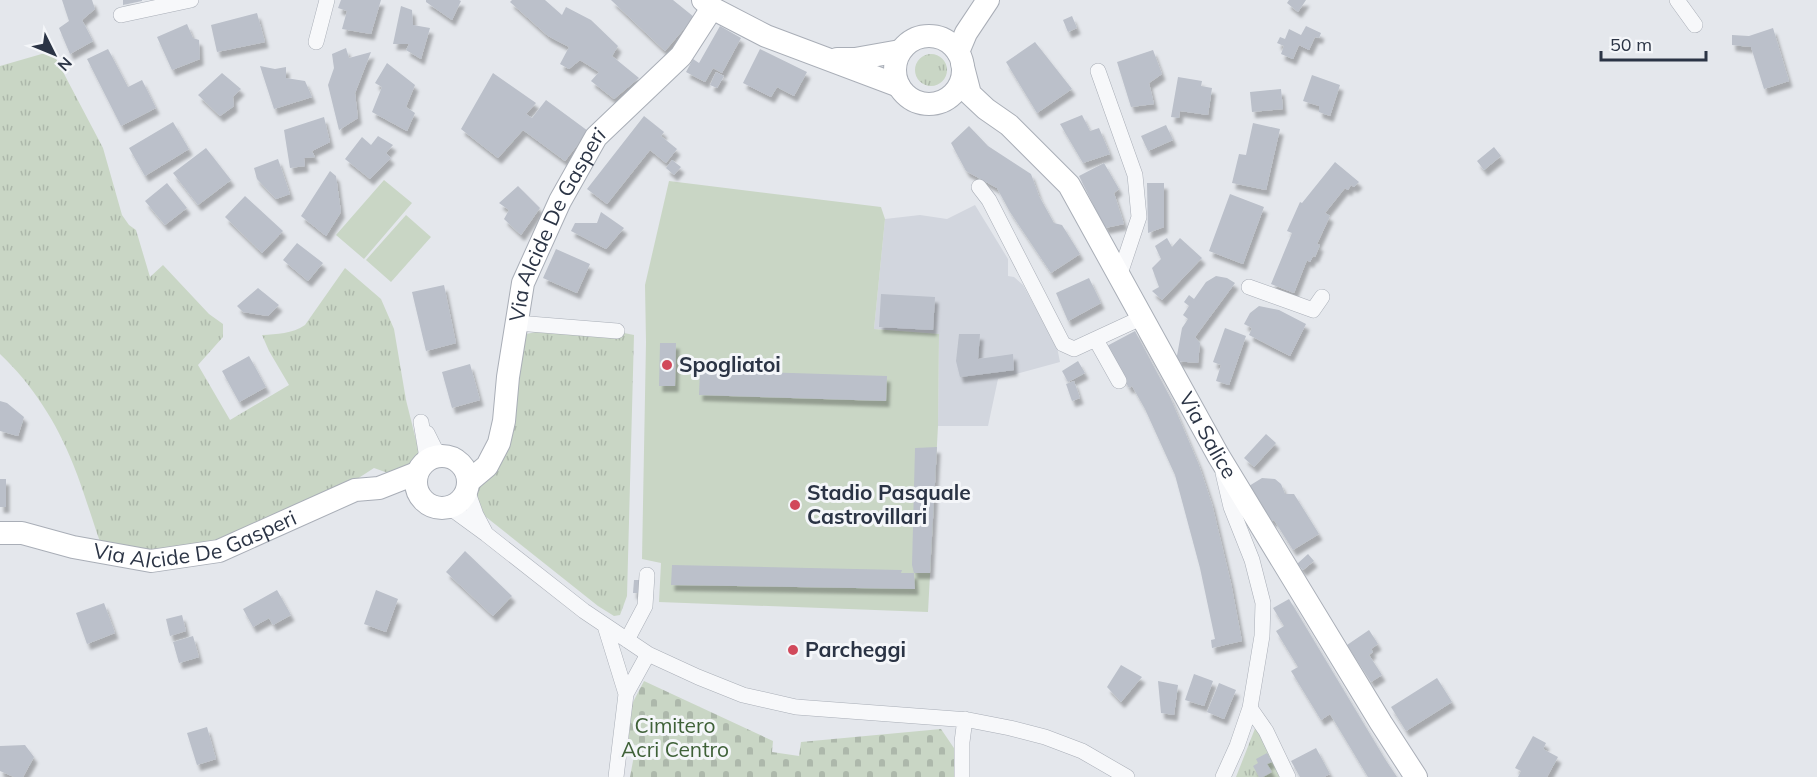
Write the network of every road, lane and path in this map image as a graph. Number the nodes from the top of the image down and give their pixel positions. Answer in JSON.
{"nodes":[{"id":1,"x":191,"y":0,"type":"edge"},
{"id":2,"x":1677,"y":0,"type":"edge"},
{"id":3,"x":324,"y":1,"type":"edge"},
{"id":4,"x":986,"y":3,"type":"edge"},
{"id":5,"x":707,"y":4,"type":"edge"},
{"id":6,"x":120,"y":15,"type":"dead end"},
{"id":7,"x":1695,"y":25,"type":"dead end"},
{"id":8,"x":932,"y":36,"type":"junction"},
{"id":9,"x":316,"y":42,"type":"dead end"},
{"id":10,"x":900,"y":51,"type":"junction"},
{"id":11,"x":960,"y":58,"type":"junction"},
{"id":12,"x":824,"y":59,"type":"junction"},
{"id":13,"x":1098,"y":71,"type":"dead end"},
{"id":14,"x":899,"y":86,"type":"junction"},
{"id":15,"x":947,"y":98,"type":"junction"},
{"id":16,"x":986,"y":109,"type":"junction"},
{"id":17,"x":979,"y":187,"type":"dead end"},
{"id":18,"x":1119,"y":277,"type":"junction"},
{"id":19,"x":1249,"y":287,"type":"dead end"},
{"id":20,"x":1322,"y":297,"type":"dead end"},
{"id":21,"x":1141,"y":318,"type":"junction"},
{"id":22,"x":516,"y":323,"type":"junction"},
{"id":23,"x":617,"y":331,"type":"dead end"},
{"id":24,"x":1096,"y":340,"type":"junction"},
{"id":25,"x":1119,"y":381,"type":"dead end"},
{"id":26,"x":1218,"y":455,"type":"junction"},
{"id":27,"x":428,"y":463,"type":"junction"},
{"id":28,"x":466,"y":480,"type":"junction"},
{"id":29,"x":379,"y":488,"type":"junction"},
{"id":30,"x":423,"y":500,"type":"junction"},
{"id":31,"x":449,"y":507,"type":"junction"},
{"id":32,"x":0,"y":533,"type":"edge"},
{"id":33,"x":486,"y":534,"type":"junction"},
{"id":34,"x":647,"y":575,"type":"dead end"},
{"id":35,"x":605,"y":626,"type":"junction"},
{"id":36,"x":627,"y":640,"type":"junction"},
{"id":37,"x":648,"y":654,"type":"junction"},
{"id":38,"x":626,"y":694,"type":"junction"},
{"id":39,"x":1250,"y":708,"type":"junction"},
{"id":40,"x":965,"y":719,"type":"junction"},
{"id":41,"x":616,"y":777,"type":"edge"},
{"id":42,"x":962,"y":777,"type":"edge"},
{"id":43,"x":1127,"y":777,"type":"edge"},
{"id":44,"x":1223,"y":777,"type":"edge"},
{"id":45,"x":1288,"y":777,"type":"edge"},
{"id":46,"x":1416,"y":777,"type":"edge"}],
"edges":[{"from":1,"to":6,"type":"street"},
{"from":2,"to":7,"type":"street"},
{"from":3,"to":9,"type":"street"},
{"from":4,"to":8,"type":"main road"},
{"from":4,"to":11,"type":"main road"},
{"from":5,"to":12,"type":"main road"},
{"from":5,"to":22,"type":"main road","name":"Via Alcide De Gasperi"},
{"from":8,"to":10,"type":"main road"},
{"from":8,"to":11,"type":"main road"},
{"from":10,"to":12,"type":"main road"},
{"from":10,"to":14,"type":"main road"},
{"from":11,"to":15,"type":"main road"},
{"from":11,"to":16,"type":"main road"},
{"from":12,"to":14,"type":"main road"},
{"from":13,"to":18,"type":"street"},
{"from":14,"to":15,"type":"main road"},
{"from":15,"to":16,"type":"main road"},
{"from":16,"to":18,"type":"main road","name":"Via Salice"},
{"from":17,"to":24,"type":"street"},
{"from":18,"to":21,"type":"main road","name":"Via Salice"},
{"from":19,"to":20,"type":"street"},
{"from":21,"to":24,"type":"street"},
{"from":21,"to":26,"type":"main road","name":"Via Salice"},
{"from":22,"to":23,"type":"street"},
{"from":22,"to":28,"type":"main road","name":"Via Alcide De Gasperi"},
{"from":24,"to":25,"type":"street"},
{"from":26,"to":39,"type":"street"},
{"from":26,"to":46,"type":"main road","name":"Via Salice"},
{"from":27,"to":28,"type":"main road"},
{"from":27,"to":29,"type":"main road","name":"Via Alcide De Gasperi"},
{"from":27,"to":30,"type":"main road"},
{"from":28,"to":31,"type":"main road"},
{"from":28,"to":33,"type":"street"},
{"from":29,"to":30,"type":"main road"},
{"from":29,"to":32,"type":"main road","name":"Via Alcide De Gasperi"},
{"from":30,"to":31,"type":"main road"},
{"from":31,"to":33,"type":"street"},
{"from":33,"to":35,"type":"street"},
{"from":34,"to":36,"type":"street"},
{"from":35,"to":36,"type":"street"},
{"from":35,"to":38,"type":"street"},
{"from":36,"to":37,"type":"street"},
{"from":37,"to":38,"type":"street"},
{"from":37,"to":40,"type":"street"},
{"from":38,"to":41,"type":"street"},
{"from":39,"to":44,"type":"street"},
{"from":39,"to":45,"type":"street"},
{"from":40,"to":42,"type":"street"},
{"from":40,"to":43,"type":"street"}]}
